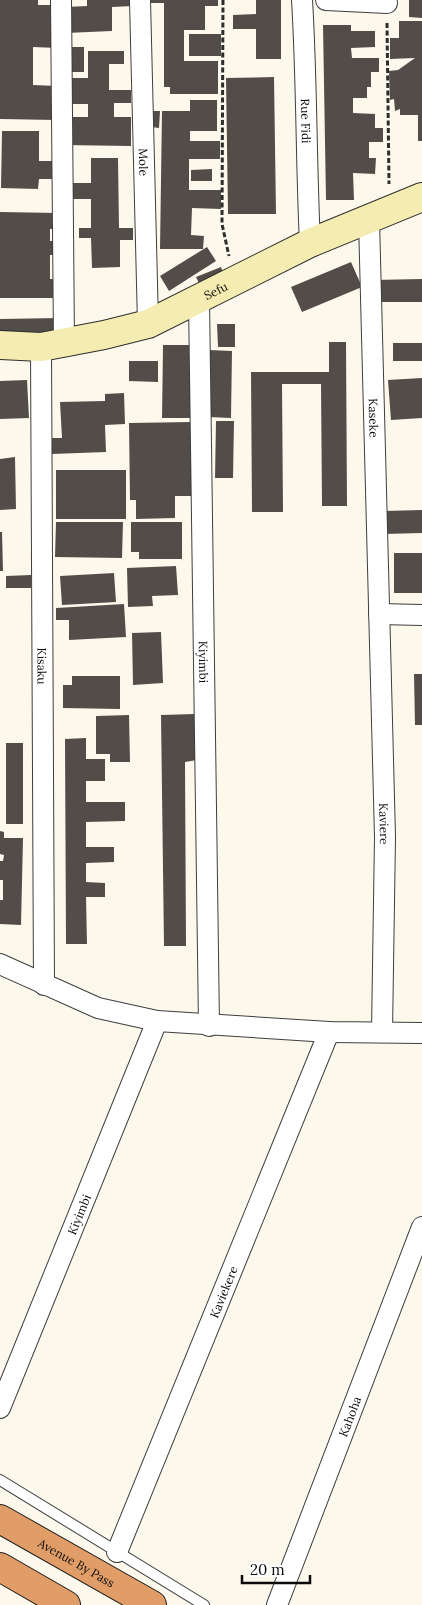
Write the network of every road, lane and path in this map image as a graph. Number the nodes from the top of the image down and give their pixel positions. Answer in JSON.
{"nodes":[{"id":1,"x":61,"y":0,"type":"edge"},
{"id":2,"x":140,"y":0,"type":"edge"},
{"id":3,"x":223,"y":0,"type":"edge"},
{"id":4,"x":302,"y":0,"type":"edge"},
{"id":5,"x":326,"y":0,"type":"edge"},
{"id":6,"x":387,"y":3,"type":"joint"},
{"id":7,"x":422,"y":197,"type":"edge"},
{"id":8,"x":380,"y":215,"type":"junction"},
{"id":9,"x":310,"y":242,"type":"junction"},
{"id":10,"x":233,"y":280,"type":"junction"},
{"id":11,"x":199,"y":300,"type":"junction"},
{"id":12,"x":148,"y":324,"type":"junction"},
{"id":13,"x":0,"y":345,"type":"edge"},
{"id":14,"x":53,"y":345,"type":"junction"},
{"id":15,"x":380,"y":614,"type":"junction"},
{"id":16,"x":422,"y":615,"type":"edge"},
{"id":17,"x":0,"y":964,"type":"edge"},
{"id":18,"x":44,"y":985,"type":"junction"},
{"id":19,"x":157,"y":1022,"type":"junction"},
{"id":20,"x":209,"y":1026,"type":"junction"},
{"id":21,"x":329,"y":1032,"type":"junction"},
{"id":22,"x":382,"y":1032,"type":"junction"},
{"id":23,"x":422,"y":1033,"type":"edge"},
{"id":24,"x":422,"y":1227,"type":"edge"},
{"id":25,"x":0,"y":1408,"type":"edge"},
{"id":26,"x":0,"y":1480,"type":"edge"},
{"id":27,"x":0,"y":1519,"type":"edge"},
{"id":28,"x":117,"y":1552,"type":"junction"},
{"id":29,"x":0,"y":1567,"type":"edge"},
{"id":30,"x":66,"y":1605,"type":"edge"},
{"id":31,"x":152,"y":1605,"type":"edge"},
{"id":32,"x":204,"y":1605,"type":"edge"},
{"id":33,"x":277,"y":1605,"type":"edge"}],
"edges":[{"from":1,"to":14,"type":"street","name":"Kisaku"},
{"from":2,"to":12,"type":"street","name":"Mole"},
{"from":3,"to":10,"type":"path"},
{"from":4,"to":9,"type":"street","name":"Rue Fidi"},
{"from":5,"to":6,"type":"street"},
{"from":6,"to":8,"type":"path"},
{"from":7,"to":8,"type":"street","name":"Sefu"},
{"from":8,"to":9,"type":"street","name":"Sefu"},
{"from":8,"to":15,"type":"street","name":"Kaseke"},
{"from":9,"to":10,"type":"street","name":"Sefu"},
{"from":10,"to":11,"type":"street","name":"Sefu"},
{"from":11,"to":12,"type":"street","name":"Sefu"},
{"from":11,"to":20,"type":"street","name":"Kiyimbi"},
{"from":12,"to":14,"type":"street","name":"Sefu"},
{"from":13,"to":14,"type":"street","name":"Sefu"},
{"from":14,"to":18,"type":"street","name":"Kisaku"},
{"from":15,"to":16,"type":"street"},
{"from":15,"to":22,"type":"street","name":"Kaviere"},
{"from":17,"to":18,"type":"street"},
{"from":18,"to":19,"type":"street"},
{"from":19,"to":20,"type":"street"},
{"from":19,"to":25,"type":"street","name":"Kiyimbi"},
{"from":20,"to":21,"type":"street"},
{"from":21,"to":22,"type":"street"},
{"from":21,"to":28,"type":"street","name":"Kaviekere"},
{"from":22,"to":23,"type":"street"},
{"from":24,"to":33,"type":"street","name":"Kahoha"},
{"from":26,"to":28,"type":"lane"},
{"from":27,"to":31,"type":"highway","name":"Avenue By Pass"},
{"from":28,"to":32,"type":"lane"},
{"from":29,"to":30,"type":"highway"}]}
